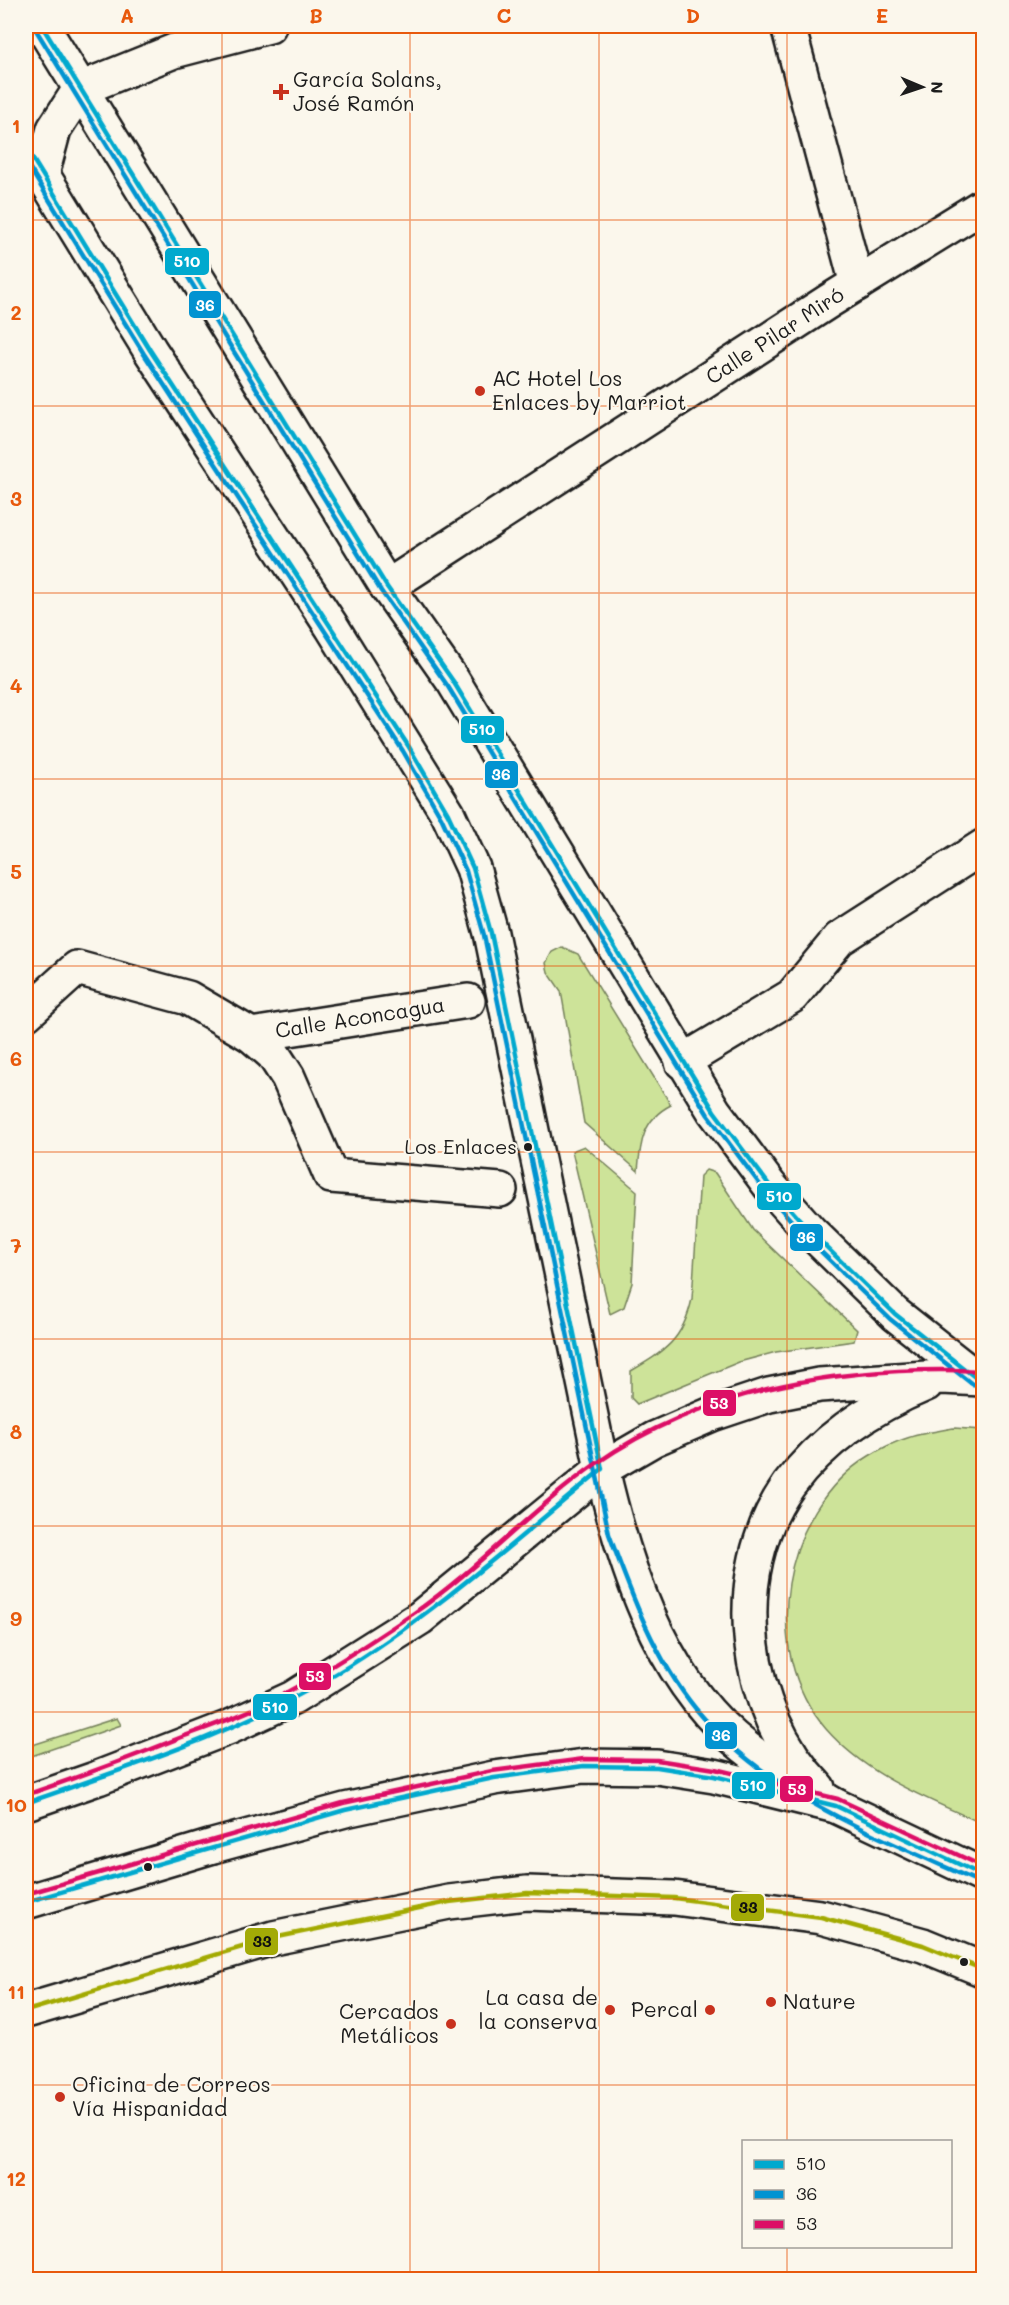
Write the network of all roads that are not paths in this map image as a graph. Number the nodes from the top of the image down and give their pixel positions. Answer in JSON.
{"nodes":[{"id":1,"x":42,"y":26,"type":"edge"},
{"id":2,"x":269,"y":26,"type":"edge"},
{"id":3,"x":788,"y":26,"type":"edge"},
{"id":4,"x":80,"y":89,"type":"junction"},
{"id":5,"x":34,"y":161,"type":"edge"},
{"id":6,"x":984,"y":205,"type":"edge"},
{"id":7,"x":857,"y":284,"type":"junction"},
{"id":8,"x":387,"y":587,"type":"junction"},
{"id":9,"x":984,"y":846,"type":"edge"},
{"id":10,"x":468,"y":1001,"type":"dead end"},
{"id":11,"x":26,"y":1014,"type":"edge"},
{"id":12,"x":251,"y":1035,"type":"junction"},
{"id":13,"x":682,"y":1062,"type":"junction"},
{"id":14,"x":500,"y":1190,"type":"dead end"},
{"id":15,"x":942,"y":1377,"type":"junction"},
{"id":16,"x":980,"y":1379,"type":"edge"},
{"id":17,"x":602,"y":1469,"type":"junction"},
{"id":18,"x":26,"y":1803,"type":"edge"},
{"id":19,"x":836,"y":1806,"type":"junction"},
{"id":20,"x":984,"y":1876,"type":"edge"},
{"id":21,"x":26,"y":1902,"type":"edge"},
{"id":22,"x":984,"y":1970,"type":"edge"},
{"id":23,"x":26,"y":2011,"type":"edge"}],
"edges":[{"from":1,"to":4,"type":"main road"},
{"from":2,"to":4,"type":"main road"},
{"from":3,"to":7,"type":"main road"},
{"from":4,"to":5,"type":"main road"},
{"from":4,"to":8,"type":"main road"},
{"from":5,"to":17,"type":"main road"},
{"from":6,"to":7,"type":"main road","name":"Calle Pilar Miró"},
{"from":7,"to":8,"type":"main road","name":"Calle Pilar Miró"},
{"from":8,"to":13,"type":"main road"},
{"from":9,"to":13,"type":"main road"},
{"from":10,"to":12,"type":"main road","name":"Calle Aconcagua"},
{"from":11,"to":12,"type":"main road","name":"Calle Aconcagua"},
{"from":12,"to":14,"type":"main road","name":"Calle Aconcagua"},
{"from":13,"to":16,"type":"main road"},
{"from":15,"to":16,"type":"main road"},
{"from":15,"to":17,"type":"main road"},
{"from":15,"to":19,"type":"main road"},
{"from":17,"to":18,"type":"main road"},
{"from":17,"to":19,"type":"main road"},
{"from":19,"to":20,"type":"main road"},
{"from":19,"to":21,"type":"main road"},
{"from":22,"to":23,"type":"main road"}]}
